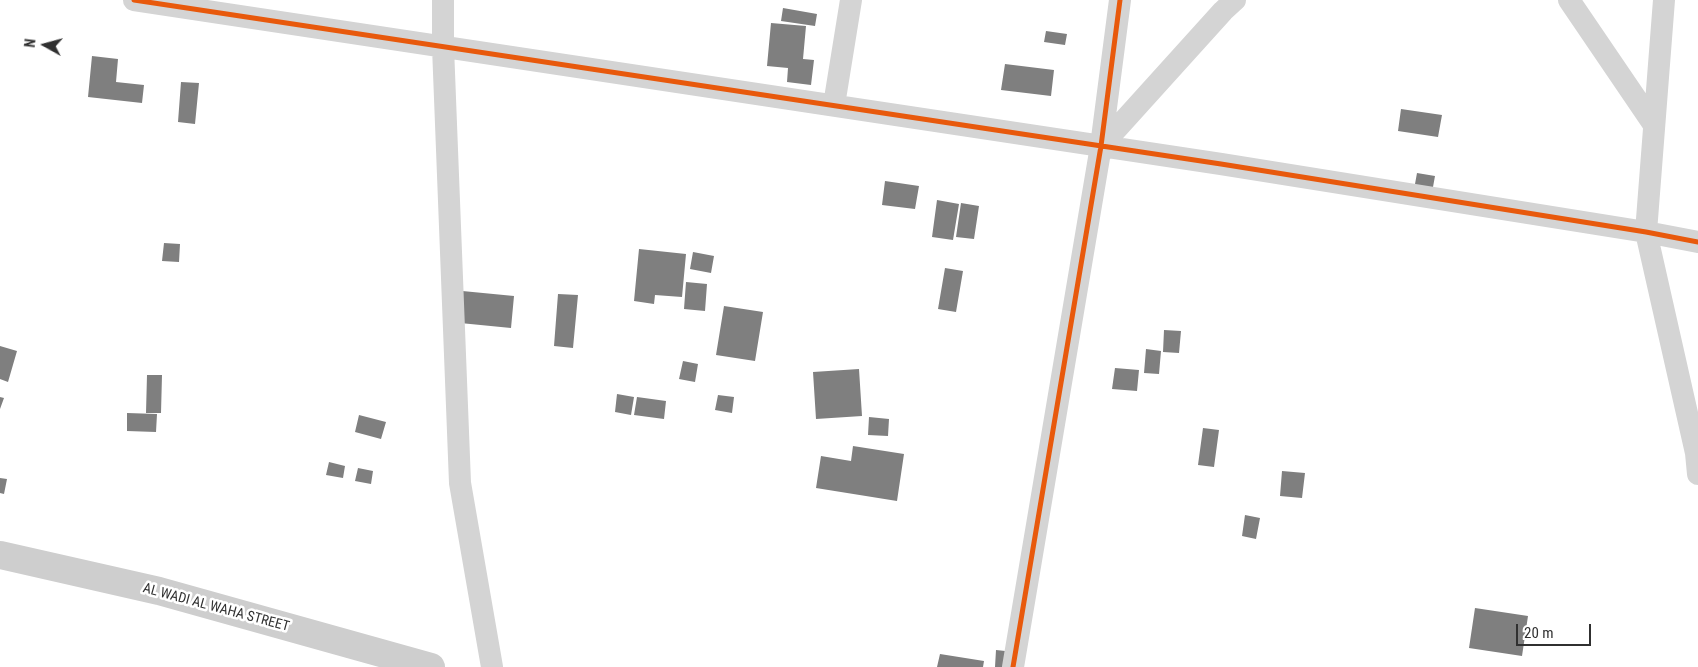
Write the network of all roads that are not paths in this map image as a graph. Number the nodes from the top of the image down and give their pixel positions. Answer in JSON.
{"nodes":[{"id":1,"x":134,"y":0,"type":"edge"},
{"id":2,"x":443,"y":0,"type":"edge"},
{"id":3,"x":851,"y":0,"type":"edge"},
{"id":4,"x":1120,"y":0,"type":"edge"},
{"id":5,"x":1235,"y":0,"type":"edge"},
{"id":6,"x":1569,"y":0,"type":"edge"},
{"id":7,"x":1664,"y":0,"type":"edge"},
{"id":8,"x":443,"y":47,"type":"junction"},
{"id":9,"x":834,"y":106,"type":"junction"},
{"id":10,"x":1654,"y":125,"type":"junction"},
{"id":11,"x":1101,"y":146,"type":"junction"},
{"id":12,"x":1646,"y":232,"type":"junction"},
{"id":13,"x":1698,"y":242,"type":"edge"},
{"id":14,"x":1698,"y":474,"type":"edge"},
{"id":15,"x":0,"y":555,"type":"edge"},
{"id":16,"x":431,"y":667,"type":"edge"},
{"id":17,"x":492,"y":667,"type":"edge"},
{"id":18,"x":1013,"y":667,"type":"edge"}],
"edges":[{"from":1,"to":8,"type":"street"},
{"from":2,"to":8,"type":"street"},
{"from":3,"to":9,"type":"street"},
{"from":4,"to":11,"type":"street"},
{"from":5,"to":11,"type":"street"},
{"from":6,"to":10,"type":"street"},
{"from":7,"to":10,"type":"street"},
{"from":8,"to":9,"type":"street"},
{"from":8,"to":17,"type":"street"},
{"from":9,"to":11,"type":"street"},
{"from":10,"to":12,"type":"street"},
{"from":11,"to":12,"type":"street"},
{"from":11,"to":18,"type":"street"},
{"from":12,"to":13,"type":"street"},
{"from":12,"to":14,"type":"street"},
{"from":15,"to":16,"type":"main road","name":"AL WADI AL WAHA STREET"}]}
